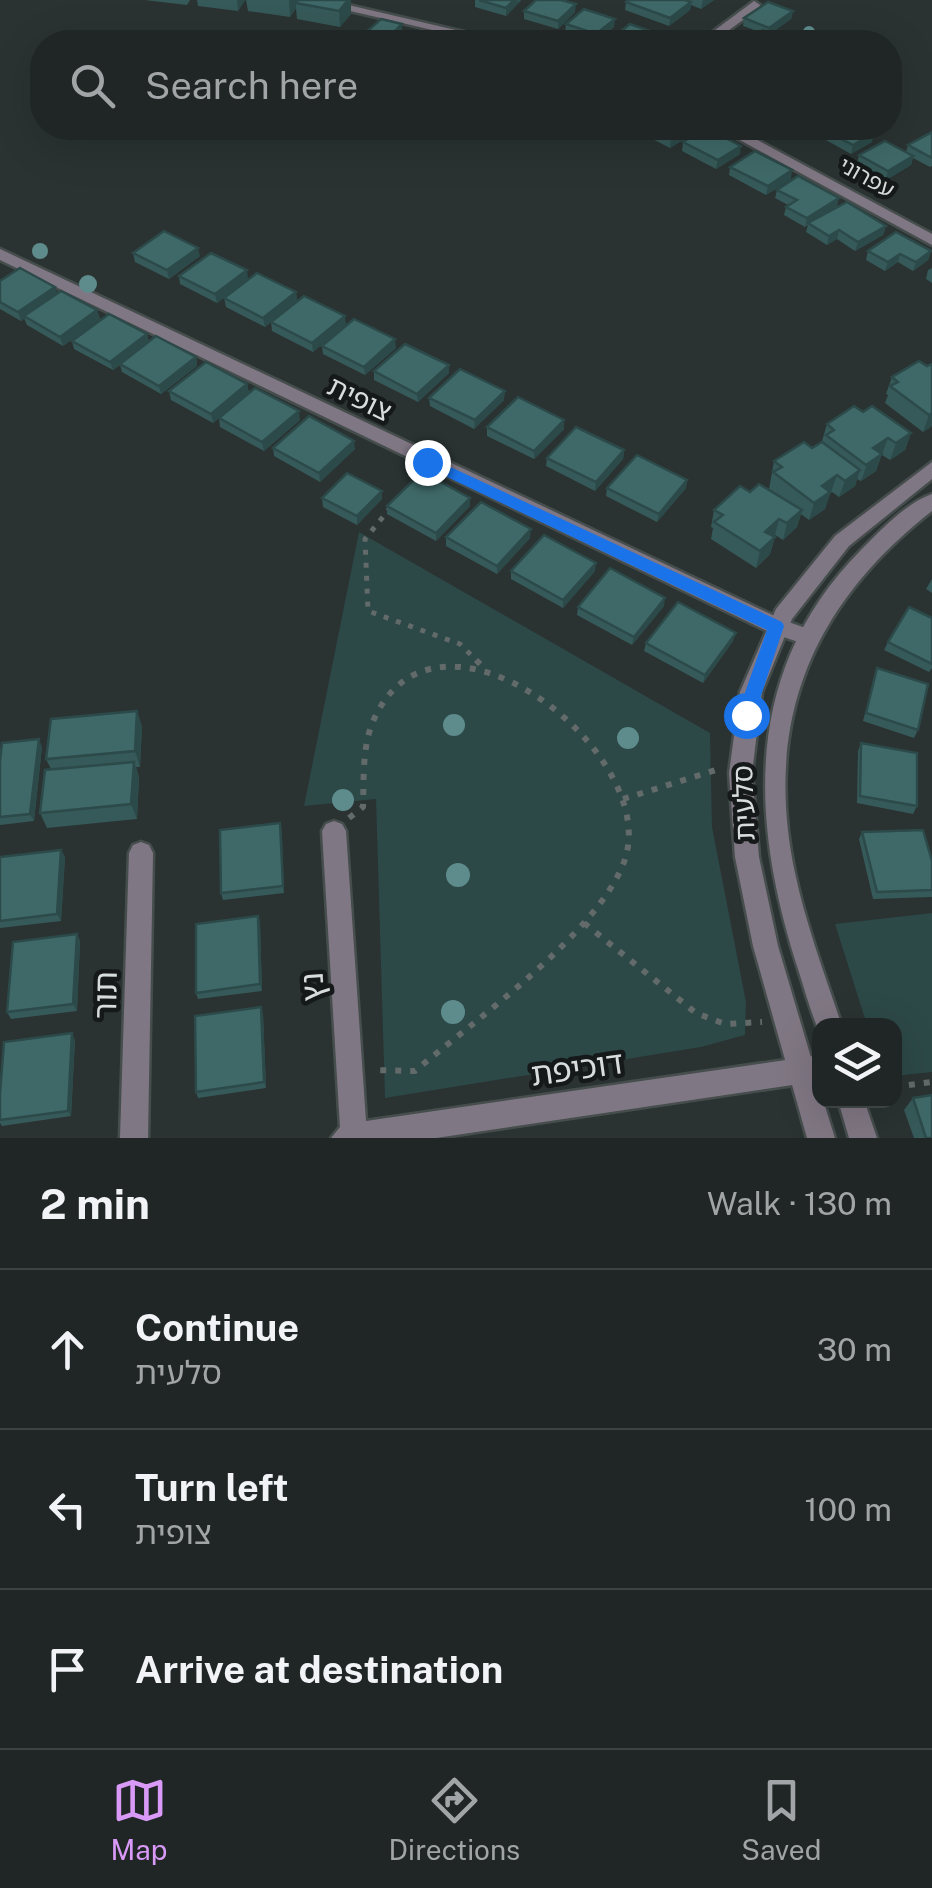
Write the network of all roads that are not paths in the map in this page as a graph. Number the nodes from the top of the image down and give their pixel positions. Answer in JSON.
{"nodes":[{"id":1,"x":308,"y":0,"type":"edge"},
{"id":2,"x":754,"y":5,"type":"dead end"},
{"id":3,"x":445,"y":30,"type":"edge"},
{"id":4,"x":722,"y":30,"type":"edge"},
{"id":5,"x":747,"y":140,"type":"edge"},
{"id":6,"x":932,"y":220,"type":"edge"},
{"id":7,"x":916,"y":230,"type":"junction"},
{"id":8,"x":932,"y":240,"type":"edge"},
{"id":9,"x":0,"y":254,"type":"edge"},
{"id":10,"x":932,"y":469,"type":"edge"},
{"id":11,"x":932,"y":501,"type":"edge"},
{"id":12,"x":776,"y":626,"type":"junction"},
{"id":13,"x":807,"y":637,"type":"junction"},
{"id":14,"x":334,"y":831,"type":"road end"},
{"id":15,"x":141,"y":853,"type":"dead end"},
{"id":16,"x":827,"y":1018,"type":"edge"},
{"id":17,"x":811,"y":1069,"type":"edge"},
{"id":18,"x":854,"y":1108,"type":"edge"},
{"id":19,"x":134,"y":1138,"type":"edge"},
{"id":20,"x":351,"y":1138,"type":"edge"},
{"id":21,"x":821,"y":1138,"type":"edge"},
{"id":22,"x":863,"y":1138,"type":"edge"}],
"edges":[{"from":1,"to":3,"type":"street"},
{"from":2,"to":4,"type":"street"},
{"from":5,"to":7,"type":"street","name":"עפרוני"},
{"from":6,"to":7,"type":"street"},
{"from":7,"to":8,"type":"street","name":"עפרוני"},
{"from":9,"to":12,"type":"street","name":"צופית"},
{"from":10,"to":12,"type":"street","name":"סלעית"},
{"from":11,"to":13,"type":"street","name":"סלעית"},
{"from":12,"to":13,"type":"street","name":"צופית"},
{"from":12,"to":17,"type":"street","name":"סלעית"},
{"from":13,"to":16,"type":"street","name":"סלעית"},
{"from":14,"to":20,"type":"street","name":"נץ"},
{"from":15,"to":19,"type":"street","name":"תור"},
{"from":17,"to":20,"type":"street","name":"דוכיפת"},
{"from":17,"to":21,"type":"street","name":"סלעית"},
{"from":18,"to":22,"type":"street"}]}
